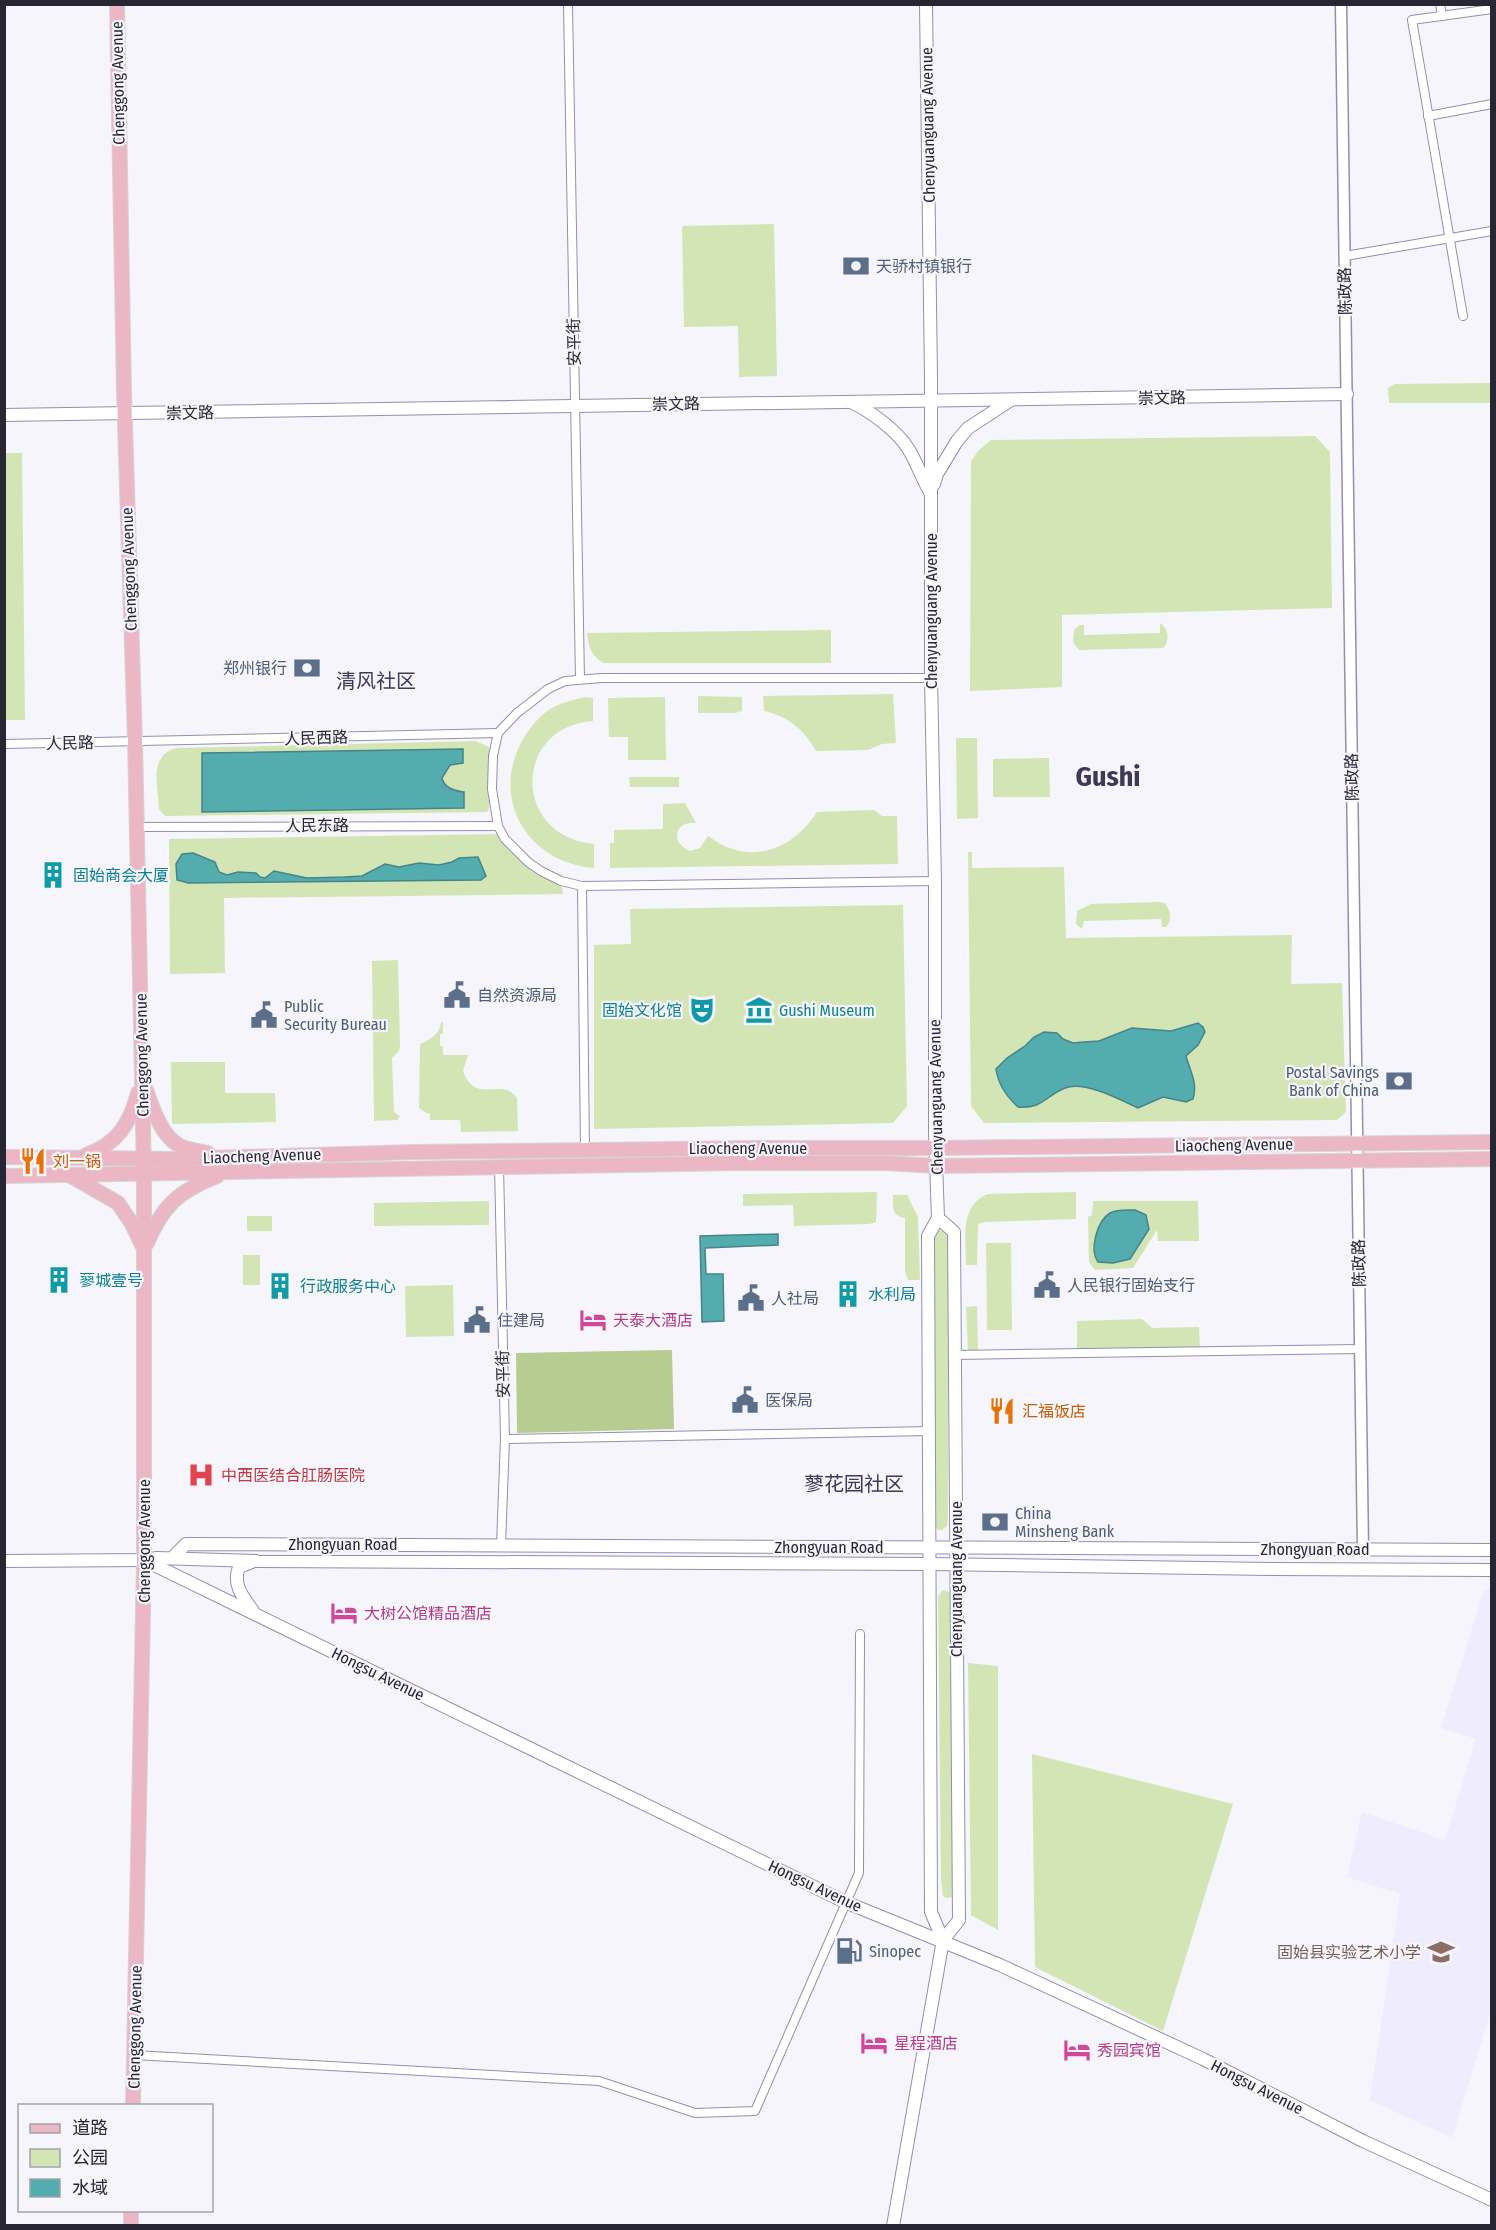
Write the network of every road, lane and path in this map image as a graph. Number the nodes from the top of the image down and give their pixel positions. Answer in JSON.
{"nodes":[{"id":1,"x":117,"y":4,"type":"edge"},
{"id":2,"x":568,"y":4,"type":"edge"},
{"id":3,"x":926,"y":4,"type":"edge"},
{"id":4,"x":1341,"y":4,"type":"edge"},
{"id":5,"x":1440,"y":4,"type":"edge"},
{"id":6,"x":1491,"y":9,"type":"edge"},
{"id":7,"x":1442,"y":16,"type":"junction"},
{"id":8,"x":1491,"y":104,"type":"edge"},
{"id":9,"x":1428,"y":116,"type":"junction"},
{"id":10,"x":1491,"y":231,"type":"edge"},
{"id":11,"x":1450,"y":238,"type":"junction"},
{"id":12,"x":1345,"y":256,"type":"junction"},
{"id":13,"x":1463,"y":316,"type":"dead end"},
{"id":14,"x":1347,"y":394,"type":"junction"},
{"id":15,"x":1011,"y":400,"type":"junction"},
{"id":16,"x":930,"y":401,"type":"junction"},
{"id":17,"x":850,"y":402,"type":"junction"},
{"id":18,"x":575,"y":406,"type":"junction"},
{"id":19,"x":124,"y":414,"type":"junction"},
{"id":20,"x":4,"y":415,"type":"edge"},
{"id":21,"x":930,"y":494,"type":"junction"},
{"id":22,"x":931,"y":678,"type":"junction"},
{"id":23,"x":580,"y":679,"type":"junction"},
{"id":24,"x":498,"y":733,"type":"junction"},
{"id":25,"x":135,"y":742,"type":"junction"},
{"id":26,"x":4,"y":744,"type":"edge"},
{"id":27,"x":498,"y":826,"type":"junction"},
{"id":28,"x":136,"y":827,"type":"junction"},
{"id":29,"x":935,"y":881,"type":"junction"},
{"id":30,"x":582,"y":886,"type":"junction"},
{"id":31,"x":142,"y":1079,"type":"junction"},
{"id":32,"x":1491,"y":1142,"type":"edge"},
{"id":33,"x":1357,"y":1144,"type":"junction"},
{"id":34,"x":936,"y":1148,"type":"junction"},
{"id":35,"x":585,"y":1150,"type":"junction"},
{"id":36,"x":4,"y":1156,"type":"edge"},
{"id":37,"x":77,"y":1157,"type":"junction"},
{"id":38,"x":224,"y":1157,"type":"junction"},
{"id":39,"x":144,"y":1159,"type":"junction"},
{"id":40,"x":1491,"y":1159,"type":"edge"},
{"id":41,"x":1357,"y":1160,"type":"junction"},
{"id":42,"x":499,"y":1166,"type":"junction"},
{"id":43,"x":936,"y":1166,"type":"junction"},
{"id":44,"x":224,"y":1173,"type":"junction"},
{"id":45,"x":144,"y":1174,"type":"junction"},
{"id":46,"x":69,"y":1175,"type":"junction"},
{"id":47,"x":4,"y":1176,"type":"edge"},
{"id":48,"x":938,"y":1218,"type":"junction"},
{"id":49,"x":144,"y":1250,"type":"junction"},
{"id":50,"x":1360,"y":1349,"type":"junction"},
{"id":51,"x":954,"y":1355,"type":"junction"},
{"id":52,"x":930,"y":1431,"type":"junction"},
{"id":53,"x":505,"y":1438,"type":"junction"},
{"id":54,"x":501,"y":1545,"type":"junction"},
{"id":55,"x":956,"y":1546,"type":"junction"},
{"id":56,"x":928,"y":1547,"type":"junction"},
{"id":57,"x":1363,"y":1550,"type":"junction"},
{"id":58,"x":1491,"y":1550,"type":"edge"},
{"id":59,"x":172,"y":1558,"type":"junction"},
{"id":60,"x":144,"y":1560,"type":"junction"},
{"id":61,"x":4,"y":1561,"type":"edge"},
{"id":62,"x":258,"y":1561,"type":"junction"},
{"id":63,"x":929,"y":1564,"type":"junction"},
{"id":64,"x":955,"y":1564,"type":"junction"},
{"id":65,"x":1491,"y":1570,"type":"edge"},
{"id":66,"x":256,"y":1614,"type":"junction"},
{"id":67,"x":860,"y":1634,"type":"dead end"},
{"id":68,"x":845,"y":1902,"type":"junction"},
{"id":69,"x":944,"y":1940,"type":"junction"},
{"id":70,"x":134,"y":2055,"type":"junction"},
{"id":71,"x":133,"y":2104,"type":"edge"},
{"id":72,"x":1491,"y":2200,"type":"edge"},
{"id":73,"x":893,"y":2226,"type":"edge"}],
"edges":[{"from":1,"to":19,"type":"main road","name":"Chenggong Avenue"},
{"from":2,"to":18,"type":"street","name":"安平街"},
{"from":3,"to":16,"type":"main road","name":"Chenyuanguang Avenue"},
{"from":4,"to":12,"type":"street","name":"陈政路"},
{"from":5,"to":7,"type":"street"},
{"from":6,"to":7,"type":"street"},
{"from":7,"to":9,"type":"street"},
{"from":8,"to":9,"type":"street"},
{"from":9,"to":11,"type":"street"},
{"from":10,"to":11,"type":"street"},
{"from":11,"to":12,"type":"street"},
{"from":11,"to":13,"type":"street"},
{"from":12,"to":14,"type":"street","name":"陈政路"},
{"from":14,"to":15,"type":"main road","name":"崇文路"},
{"from":14,"to":33,"type":"street","name":"陈政路"},
{"from":15,"to":16,"type":"main road","name":"崇文路"},
{"from":15,"to":21,"type":"main road"},
{"from":16,"to":17,"type":"main road","name":"崇文路"},
{"from":16,"to":21,"type":"main road","name":"Chenyuanguang Avenue"},
{"from":17,"to":18,"type":"main road","name":"崇文路"},
{"from":17,"to":21,"type":"main road"},
{"from":18,"to":19,"type":"main road","name":"崇文路"},
{"from":18,"to":23,"type":"street","name":"安平街"},
{"from":19,"to":20,"type":"main road","name":"崇文路"},
{"from":19,"to":25,"type":"main road","name":"Chenggong Avenue"},
{"from":21,"to":22,"type":"main road","name":"Chenyuanguang Avenue"},
{"from":22,"to":23,"type":"street"},
{"from":22,"to":29,"type":"main road","name":"Chenyuanguang Avenue"},
{"from":23,"to":24,"type":"street"},
{"from":24,"to":25,"type":"street","name":"人民西路"},
{"from":24,"to":27,"type":"street"},
{"from":25,"to":26,"type":"street","name":"人民路"},
{"from":25,"to":28,"type":"main road","name":"Chenggong Avenue"},
{"from":27,"to":28,"type":"street","name":"人民东路"},
{"from":27,"to":30,"type":"street"},
{"from":28,"to":31,"type":"main road","name":"Chenggong Avenue"},
{"from":29,"to":30,"type":"street"},
{"from":29,"to":34,"type":"main road","name":"Chenyuanguang Avenue"},
{"from":30,"to":35,"type":"street"},
{"from":31,"to":37,"type":"main road"},
{"from":31,"to":38,"type":"main road"},
{"from":31,"to":39,"type":"main road","name":"Chenggong Avenue"},
{"from":32,"to":33,"type":"main road","name":"Liaocheng Avenue"},
{"from":33,"to":34,"type":"main road","name":"Liaocheng Avenue"},
{"from":33,"to":41,"type":"street","name":"陈政路"},
{"from":34,"to":35,"type":"main road","name":"Liaocheng Avenue"},
{"from":34,"to":43,"type":"main road","name":"Chenyuanguang Avenue"},
{"from":35,"to":38,"type":"main road","name":"Liaocheng Avenue"},
{"from":36,"to":37,"type":"main road","name":"Liaocheng Avenue"},
{"from":37,"to":39,"type":"main road","name":"Liaocheng Avenue"},
{"from":38,"to":39,"type":"main road","name":"Liaocheng Avenue"},
{"from":39,"to":45,"type":"main road","name":"Chenggong Avenue"},
{"from":40,"to":41,"type":"main road","name":"Liaocheng Avenue"},
{"from":41,"to":43,"type":"main road","name":"Liaocheng Avenue"},
{"from":41,"to":50,"type":"street","name":"陈政路"},
{"from":42,"to":43,"type":"main road","name":"Liaocheng Avenue"},
{"from":42,"to":44,"type":"main road","name":"Liaocheng Avenue"},
{"from":42,"to":53,"type":"street","name":"安平街"},
{"from":43,"to":48,"type":"main road","name":"Chenyuanguang Avenue"},
{"from":44,"to":45,"type":"main road","name":"Liaocheng Avenue"},
{"from":44,"to":49,"type":"main road"},
{"from":45,"to":46,"type":"main road","name":"Liaocheng Avenue"},
{"from":45,"to":49,"type":"main road","name":"Chenggong Avenue"},
{"from":46,"to":47,"type":"main road","name":"Liaocheng Avenue"},
{"from":46,"to":49,"type":"main road"},
{"from":48,"to":51,"type":"main road","name":"Chenyuanguang Avenue"},
{"from":48,"to":52,"type":"main road","name":"Chenyuanguang Avenue"},
{"from":49,"to":60,"type":"main road","name":"Chenggong Avenue"},
{"from":50,"to":51,"type":"street"},
{"from":50,"to":57,"type":"street","name":"陈政路"},
{"from":51,"to":55,"type":"main road","name":"Chenyuanguang Avenue"},
{"from":52,"to":53,"type":"street"},
{"from":52,"to":56,"type":"main road","name":"Chenyuanguang Avenue"},
{"from":53,"to":54,"type":"street","name":"安平街"},
{"from":54,"to":56,"type":"main road","name":"Zhongyuan Road"},
{"from":54,"to":59,"type":"main road","name":"Zhongyuan Road"},
{"from":55,"to":56,"type":"main road","name":"Zhongyuan Road"},
{"from":55,"to":57,"type":"main road","name":"Zhongyuan Road"},
{"from":55,"to":64,"type":"main road","name":"Chenyuanguang Avenue"},
{"from":56,"to":63,"type":"main road","name":"Chenyuanguang Avenue"},
{"from":57,"to":58,"type":"main road","name":"Zhongyuan Road"},
{"from":59,"to":60,"type":"main road","name":"Zhongyuan Road"},
{"from":59,"to":62,"type":"main road","name":"Zhongyuan Road"},
{"from":60,"to":61,"type":"main road","name":"Zhongyuan Road"},
{"from":60,"to":66,"type":"main road","name":"Hongsu Avenue"},
{"from":60,"to":70,"type":"main road","name":"Chenggong Avenue"},
{"from":62,"to":63,"type":"main road","name":"Zhongyuan Road"},
{"from":62,"to":66,"type":"main road"},
{"from":63,"to":64,"type":"main road","name":"Zhongyuan Road"},
{"from":63,"to":69,"type":"main road","name":"Chenyuanguang Avenue"},
{"from":64,"to":65,"type":"main road","name":"Zhongyuan Road"},
{"from":64,"to":69,"type":"main road","name":"Chenyuanguang Avenue"},
{"from":66,"to":68,"type":"main road","name":"Hongsu Avenue"},
{"from":67,"to":68,"type":"street"},
{"from":68,"to":69,"type":"main road","name":"Hongsu Avenue"},
{"from":68,"to":70,"type":"street"},
{"from":69,"to":72,"type":"main road","name":"Hongsu Avenue"},
{"from":69,"to":73,"type":"main road","name":"Chenyuanguang Avenue"},
{"from":70,"to":71,"type":"main road","name":"Chenggong Avenue"}]}
